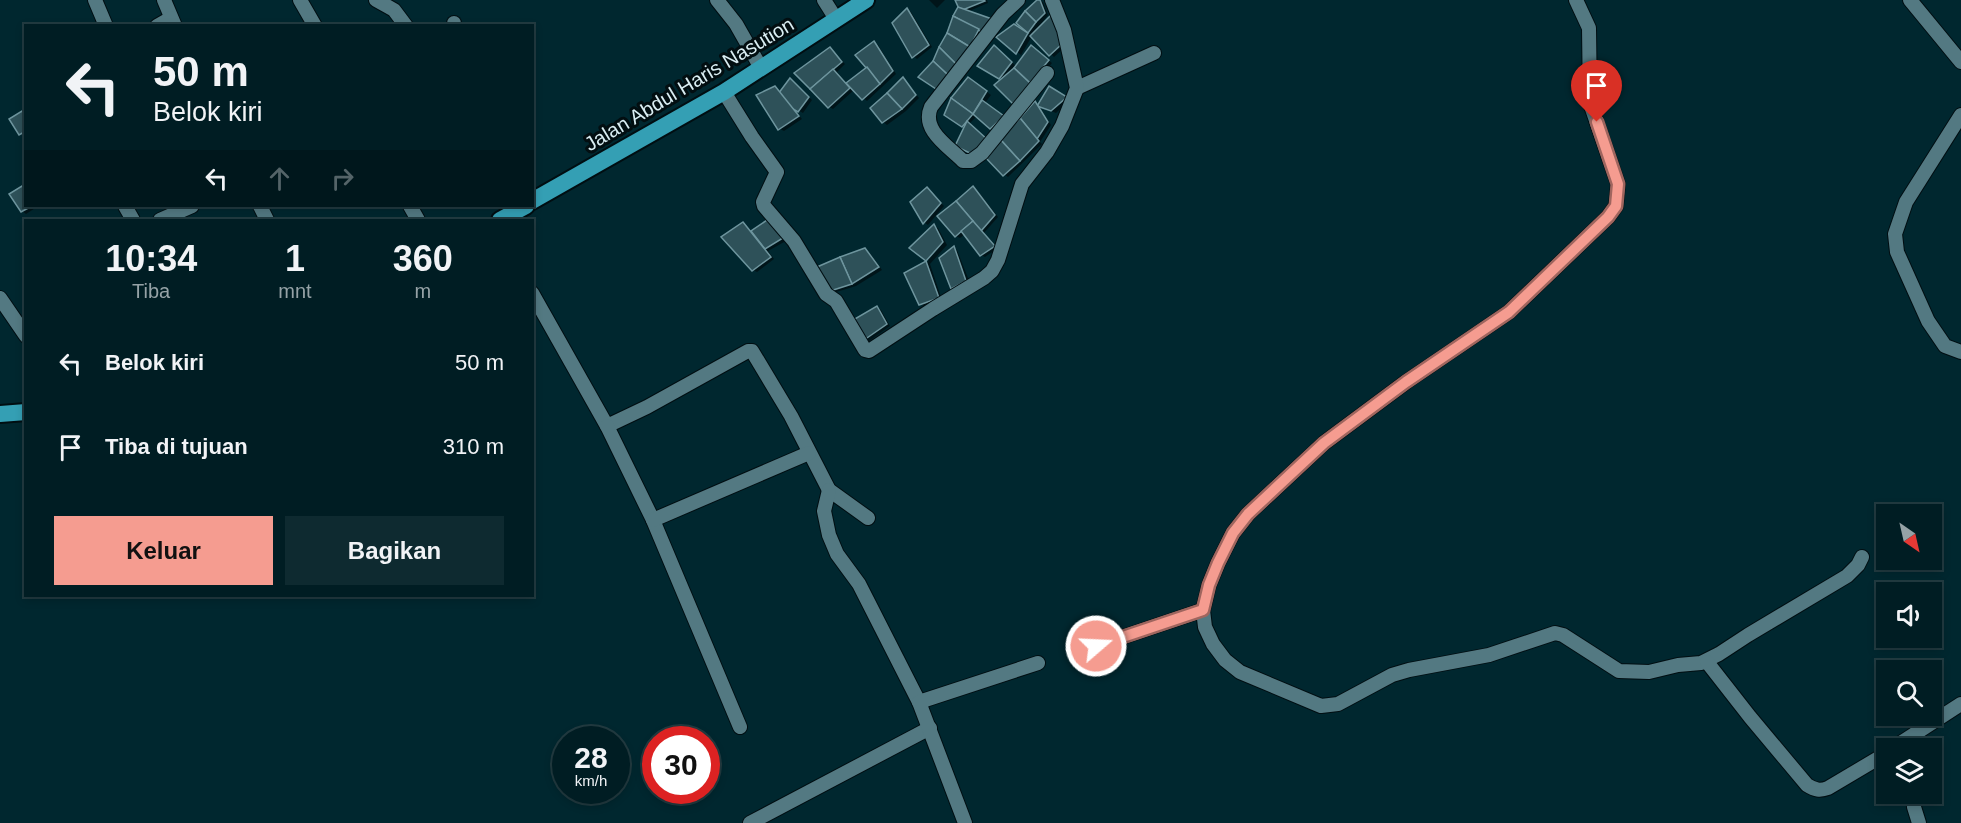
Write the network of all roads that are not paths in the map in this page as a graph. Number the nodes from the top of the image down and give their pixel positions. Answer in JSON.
{"nodes":[{"id":1,"x":95,"y":0,"type":"edge"},
{"id":2,"x":164,"y":0,"type":"edge"},
{"id":3,"x":300,"y":0,"type":"edge"},
{"id":4,"x":376,"y":0,"type":"edge"},
{"id":5,"x":717,"y":0,"type":"edge"},
{"id":6,"x":824,"y":0,"type":"edge"},
{"id":7,"x":866,"y":0,"type":"edge"},
{"id":8,"x":1052,"y":0,"type":"edge"},
{"id":9,"x":1576,"y":0,"type":"edge"},
{"id":10,"x":1910,"y":0,"type":"edge"},
{"id":11,"x":1011,"y":2,"type":"edge"},
{"id":12,"x":836,"y":19,"type":"junction"},
{"id":13,"x":173,"y":22,"type":"edge"},
{"id":14,"x":105,"y":24,"type":"edge"},
{"id":15,"x":314,"y":24,"type":"edge"},
{"id":16,"x":404,"y":24,"type":"edge"},
{"id":17,"x":1154,"y":53,"type":"dead end"},
{"id":18,"x":1961,"y":62,"type":"edge"},
{"id":19,"x":761,"y":68,"type":"junction"},
{"id":20,"x":1047,"y":73,"type":"dead end"},
{"id":21,"x":1077,"y":88,"type":"junction"},
{"id":22,"x":724,"y":92,"type":"junction"},
{"id":23,"x":1961,"y":115,"type":"edge"},
{"id":24,"x":534,"y":200,"type":"edge"},
{"id":25,"x":187,"y":207,"type":"edge"},
{"id":26,"x":524,"y":207,"type":"edge"},
{"id":27,"x":162,"y":219,"type":"edge"},
{"id":28,"x":502,"y":219,"type":"edge"},
{"id":29,"x":534,"y":297,"type":"edge"},
{"id":30,"x":0,"y":298,"type":"edge"},
{"id":31,"x":24,"y":333,"type":"edge"},
{"id":32,"x":1961,"y":352,"type":"edge"},
{"id":33,"x":24,"y":412,"type":"edge"},
{"id":34,"x":0,"y":414,"type":"edge"},
{"id":35,"x":607,"y":426,"type":"junction"},
{"id":36,"x":809,"y":453,"type":"junction"},
{"id":37,"x":830,"y":490,"type":"junction"},
{"id":38,"x":868,"y":518,"type":"dead end"},
{"id":39,"x":653,"y":520,"type":"junction"},
{"id":40,"x":1862,"y":557,"type":"dead end"},
{"id":41,"x":1203,"y":610,"type":"junction"},
{"id":42,"x":1096,"y":646,"type":"dead end"},
{"id":43,"x":1707,"y":662,"type":"junction"},
{"id":44,"x":1038,"y":663,"type":"dead end"},
{"id":45,"x":919,"y":702,"type":"junction"},
{"id":46,"x":1961,"y":704,"type":"edge"},
{"id":47,"x":740,"y":727,"type":"dead end"},
{"id":48,"x":930,"y":728,"type":"junction"},
{"id":49,"x":1913,"y":738,"type":"edge"},
{"id":50,"x":1876,"y":760,"type":"edge"},
{"id":51,"x":1914,"y":804,"type":"edge"},
{"id":52,"x":750,"y":823,"type":"edge"},
{"id":53,"x":965,"y":823,"type":"edge"},
{"id":54,"x":1919,"y":823,"type":"edge"}],
"edges":[{"from":1,"to":14,"type":"street"},
{"from":2,"to":13,"type":"street"},
{"from":3,"to":15,"type":"street"},
{"from":4,"to":16,"type":"street"},
{"from":5,"to":19,"type":"street"},
{"from":6,"to":12,"type":"street"},
{"from":7,"to":12,"type":"main road","name":"Jalan Abdul Haris Nasution"},
{"from":8,"to":21,"type":"street"},
{"from":9,"to":41,"type":"street"},
{"from":10,"to":18,"type":"street"},
{"from":11,"to":20,"type":"street"},
{"from":12,"to":19,"type":"main road","name":"Jalan Abdul Haris Nasution"},
{"from":17,"to":21,"type":"street"},
{"from":19,"to":22,"type":"main road","name":"Jalan Abdul Haris Nasution"},
{"from":21,"to":22,"type":"street"},
{"from":22,"to":24,"type":"main road","name":"Jalan Abdul Haris Nasution"},
{"from":23,"to":32,"type":"street"},
{"from":25,"to":27,"type":"street"},
{"from":26,"to":28,"type":"main road"},
{"from":29,"to":35,"type":"street"},
{"from":30,"to":31,"type":"street"},
{"from":33,"to":34,"type":"main road"},
{"from":35,"to":36,"type":"street"},
{"from":35,"to":39,"type":"street"},
{"from":36,"to":37,"type":"street"},
{"from":36,"to":39,"type":"street"},
{"from":37,"to":38,"type":"street"},
{"from":37,"to":45,"type":"street"},
{"from":39,"to":47,"type":"street"},
{"from":40,"to":43,"type":"street"},
{"from":41,"to":42,"type":"street"},
{"from":41,"to":43,"type":"street"},
{"from":43,"to":50,"type":"street"},
{"from":44,"to":45,"type":"street"},
{"from":45,"to":48,"type":"street"},
{"from":46,"to":49,"type":"street"},
{"from":48,"to":52,"type":"street"},
{"from":48,"to":53,"type":"street"},
{"from":51,"to":54,"type":"street"}]}
